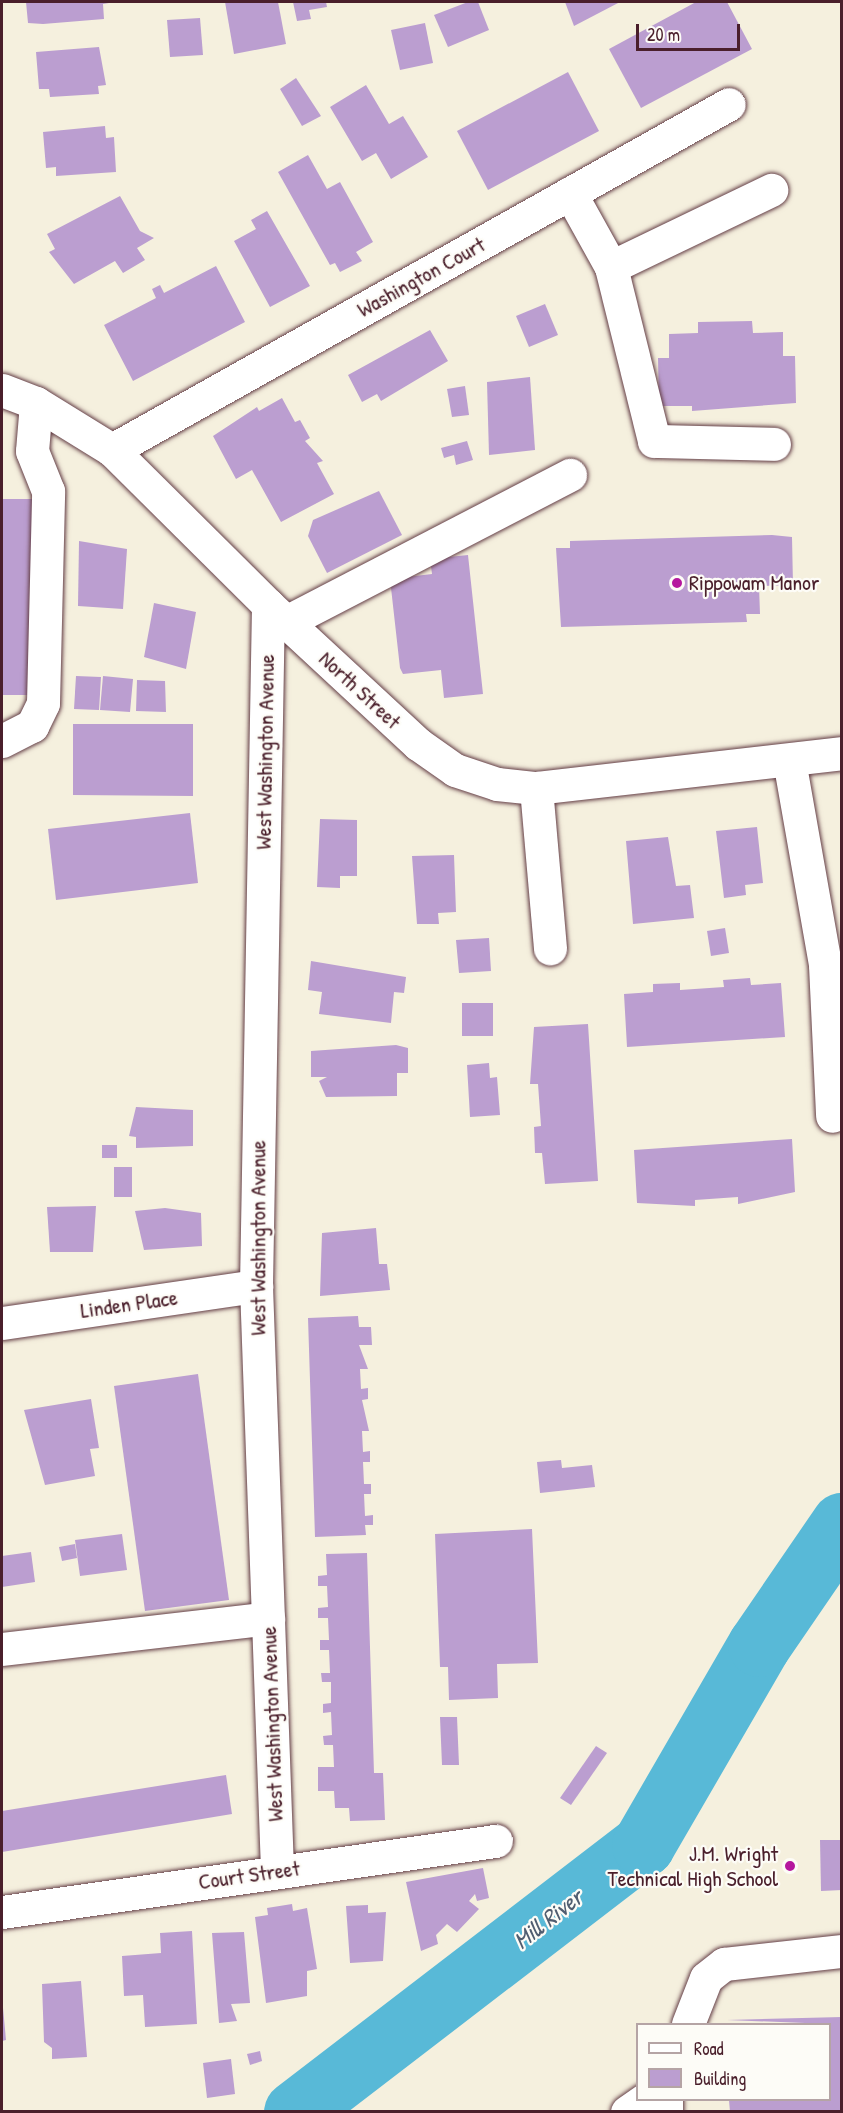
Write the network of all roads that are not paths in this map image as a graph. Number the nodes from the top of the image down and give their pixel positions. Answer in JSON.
{"nodes":[{"id":1,"x":729,"y":104,"type":"dead end"},
{"id":2,"x":771,"y":190,"type":"dead end"},
{"id":3,"x":570,"y":193,"type":"junction"},
{"id":4,"x":610,"y":267,"type":"junction"},
{"id":5,"x":2,"y":384,"type":"edge"},
{"id":6,"x":36,"y":403,"type":"junction"},
{"id":7,"x":774,"y":444,"type":"dead end"},
{"id":8,"x":112,"y":450,"type":"junction"},
{"id":9,"x":570,"y":475,"type":"dead end"},
{"id":10,"x":277,"y":614,"type":"junction"},
{"id":11,"x":2,"y":741,"type":"edge"},
{"id":12,"x":842,"y":753,"type":"edge"},
{"id":13,"x":793,"y":759,"type":"junction"},
{"id":14,"x":536,"y":788,"type":"junction"},
{"id":15,"x":550,"y":948,"type":"dead end"},
{"id":16,"x":832,"y":1116,"type":"dead end"},
{"id":17,"x":256,"y":1286,"type":"junction"},
{"id":18,"x":2,"y":1323,"type":"edge"},
{"id":19,"x":268,"y":1618,"type":"junction"},
{"id":20,"x":2,"y":1649,"type":"edge"},
{"id":21,"x":496,"y":1841,"type":"dead end"},
{"id":22,"x":277,"y":1870,"type":"junction"},
{"id":23,"x":2,"y":1912,"type":"edge"},
{"id":24,"x":842,"y":1951,"type":"edge"},
{"id":25,"x":689,"y":2023,"type":"edge"},
{"id":26,"x":643,"y":2101,"type":"edge"},
{"id":27,"x":627,"y":2112,"type":"edge"}],
"edges":[{"from":1,"to":3,"type":"street","name":"Washington Court"},
{"from":2,"to":4,"type":"street"},
{"from":3,"to":4,"type":"street"},
{"from":3,"to":8,"type":"street","name":"Washington Court"},
{"from":4,"to":7,"type":"street"},
{"from":5,"to":6,"type":"street","name":"North Street"},
{"from":6,"to":8,"type":"street","name":"North Street"},
{"from":6,"to":11,"type":"street"},
{"from":8,"to":10,"type":"street","name":"North Street"},
{"from":9,"to":10,"type":"street"},
{"from":10,"to":14,"type":"street","name":"North Street"},
{"from":10,"to":17,"type":"street","name":"West Washington Avenue"},
{"from":12,"to":13,"type":"street","name":"North Street"},
{"from":13,"to":14,"type":"street","name":"North Street"},
{"from":13,"to":16,"type":"street"},
{"from":14,"to":15,"type":"street"},
{"from":17,"to":18,"type":"street","name":"Linden Place"},
{"from":17,"to":19,"type":"street","name":"West Washington Avenue"},
{"from":19,"to":20,"type":"street"},
{"from":19,"to":22,"type":"street","name":"West Washington Avenue"},
{"from":21,"to":22,"type":"street","name":"Court Street"},
{"from":22,"to":23,"type":"street","name":"Court Street"},
{"from":24,"to":25,"type":"street"},
{"from":26,"to":27,"type":"street"}]}
